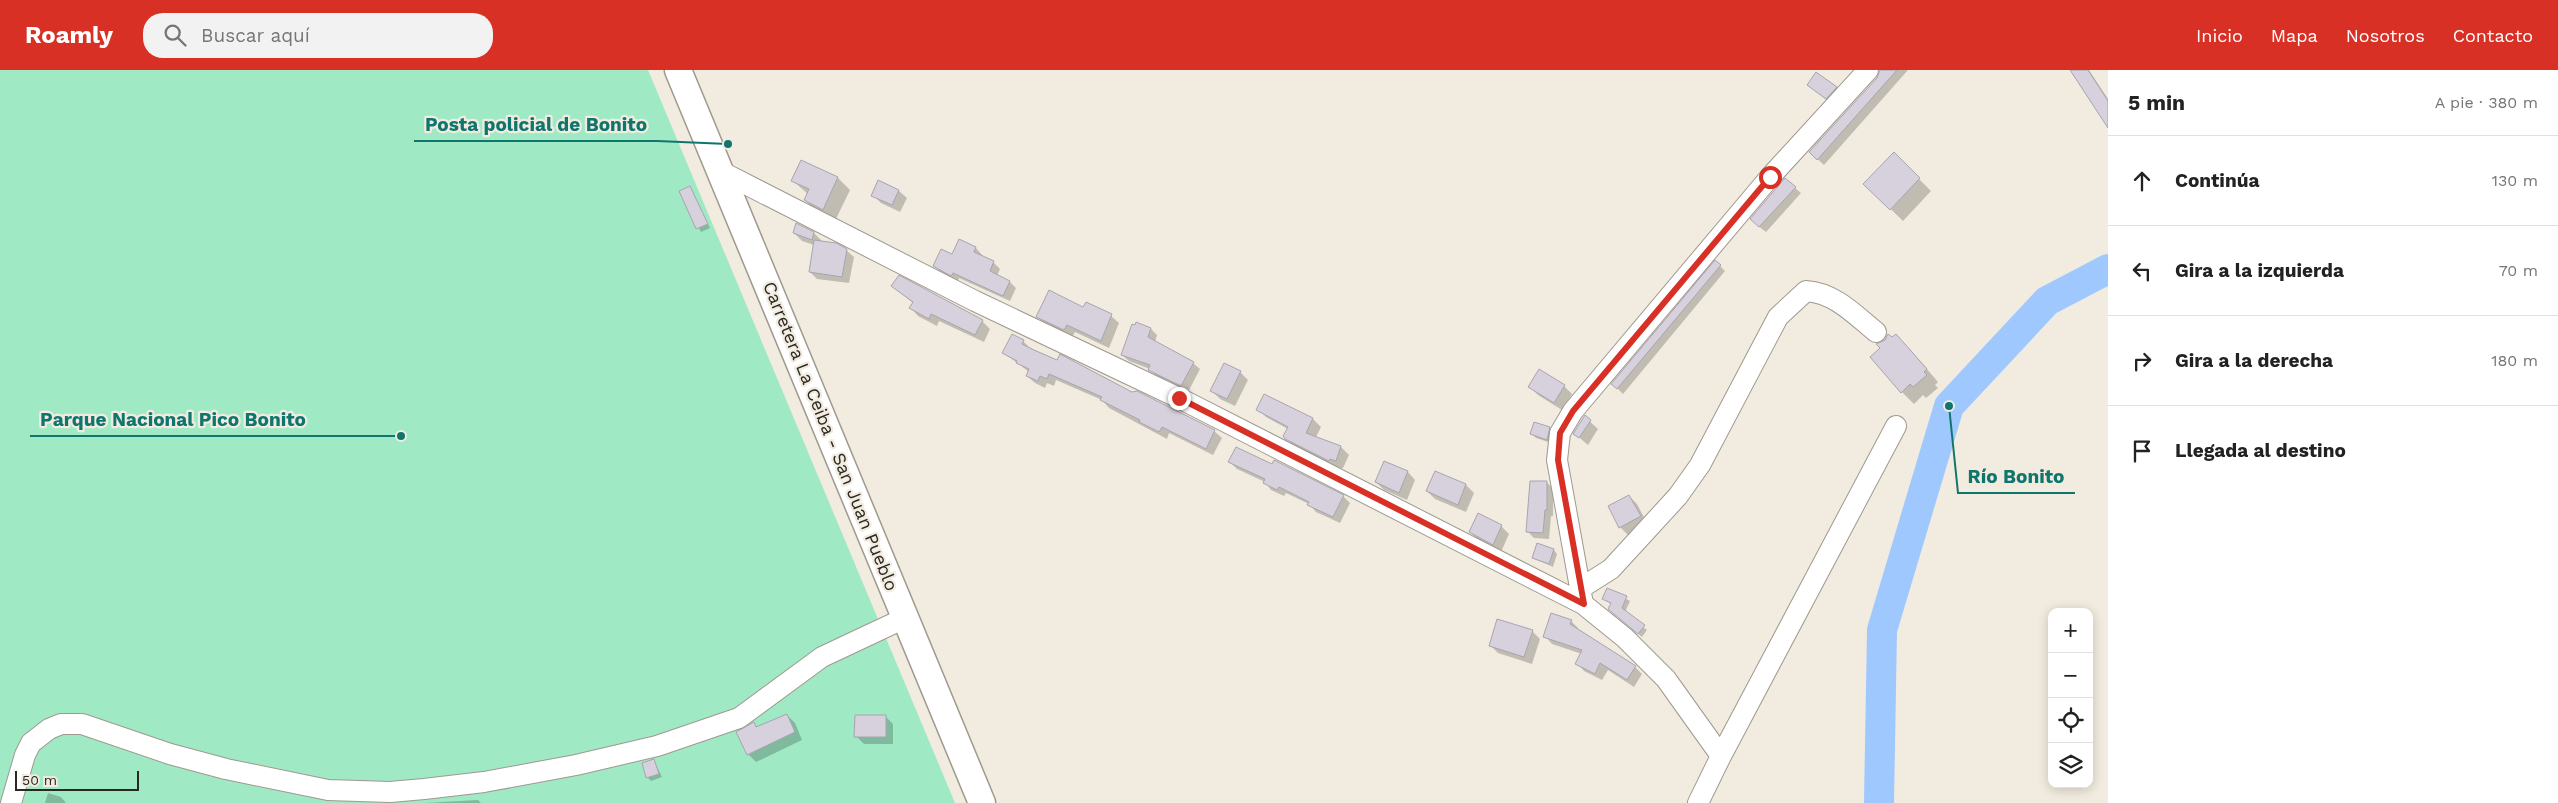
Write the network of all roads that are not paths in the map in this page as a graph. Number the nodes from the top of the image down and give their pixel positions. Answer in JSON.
{"nodes":[{"id":1,"x":678,"y":70,"type":"edge"},
{"id":2,"x":1868,"y":70,"type":"edge"},
{"id":3,"x":722,"y":172,"type":"junction"},
{"id":4,"x":1876,"y":332,"type":"dead end"},
{"id":5,"x":1896,"y":426,"type":"dead end"},
{"id":6,"x":1582,"y":596,"type":"junction"},
{"id":7,"x":905,"y":618,"type":"junction"},
{"id":8,"x":1721,"y":756,"type":"junction"},
{"id":9,"x":11,"y":803,"type":"edge"},
{"id":10,"x":982,"y":803,"type":"edge"},
{"id":11,"x":1698,"y":803,"type":"edge"}],
"edges":[{"from":1,"to":3,"type":"main road","name":"Carretera La Ceiba - San Juan Pueblo"},
{"from":2,"to":6,"type":"street"},
{"from":3,"to":6,"type":"street"},
{"from":3,"to":7,"type":"main road","name":"Carretera La Ceiba - San Juan Pueblo"},
{"from":4,"to":6,"type":"street"},
{"from":5,"to":8,"type":"street"},
{"from":6,"to":8,"type":"street"},
{"from":7,"to":9,"type":"street"},
{"from":7,"to":10,"type":"main road","name":"Carretera La Ceiba - San Juan Pueblo"},
{"from":8,"to":11,"type":"street"}]}
